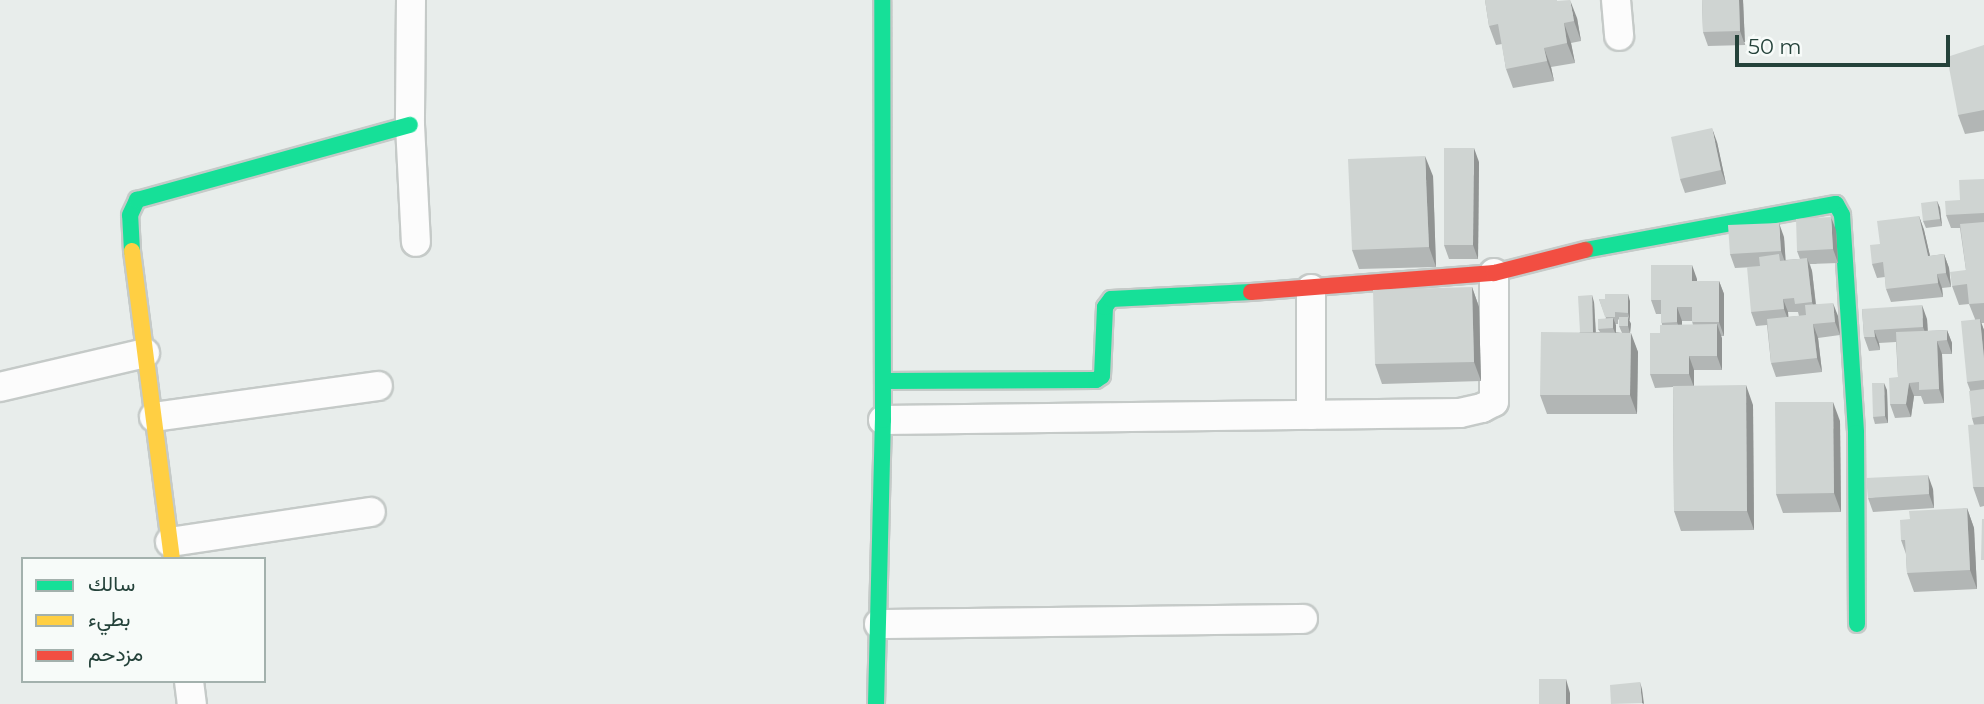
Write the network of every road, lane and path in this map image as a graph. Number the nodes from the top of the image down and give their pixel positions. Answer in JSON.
{"nodes":[{"id":1,"x":411,"y":0,"type":"edge"},
{"id":2,"x":883,"y":0,"type":"edge"},
{"id":3,"x":1615,"y":0,"type":"edge"},
{"id":4,"x":1619,"y":36,"type":"dead end"},
{"id":5,"x":410,"y":125,"type":"junction"},
{"id":6,"x":416,"y":242,"type":"dead end"},
{"id":7,"x":1494,"y":273,"type":"junction"},
{"id":8,"x":1311,"y":289,"type":"junction"},
{"id":9,"x":145,"y":353,"type":"junction"},
{"id":10,"x":883,"y":382,"type":"junction"},
{"id":11,"x":378,"y":386,"type":"dead end"},
{"id":12,"x":0,"y":387,"type":"edge"},
{"id":13,"x":1311,"y":415,"type":"junction"},
{"id":14,"x":154,"y":417,"type":"junction"},
{"id":15,"x":883,"y":420,"type":"junction"},
{"id":16,"x":371,"y":512,"type":"dead end"},
{"id":17,"x":171,"y":551,"type":"edge"},
{"id":18,"x":1303,"y":619,"type":"dead end"},
{"id":19,"x":879,"y":624,"type":"junction"},
{"id":20,"x":1857,"y":624,"type":"dead end"},
{"id":21,"x":189,"y":683,"type":"edge"},
{"id":22,"x":192,"y":704,"type":"edge"},
{"id":23,"x":876,"y":704,"type":"edge"}],
"edges":[{"from":1,"to":5,"type":"street"},
{"from":2,"to":10,"type":"street"},
{"from":3,"to":4,"type":"street"},
{"from":5,"to":6,"type":"street"},
{"from":5,"to":9,"type":"street"},
{"from":7,"to":8,"type":"street"},
{"from":7,"to":13,"type":"street"},
{"from":7,"to":20,"type":"street"},
{"from":8,"to":10,"type":"street"},
{"from":8,"to":13,"type":"street"},
{"from":9,"to":12,"type":"street"},
{"from":9,"to":14,"type":"street"},
{"from":10,"to":15,"type":"street"},
{"from":11,"to":14,"type":"street"},
{"from":13,"to":15,"type":"street"},
{"from":14,"to":17,"type":"street"},
{"from":15,"to":19,"type":"street"},
{"from":16,"to":17,"type":"street"},
{"from":18,"to":19,"type":"street"},
{"from":19,"to":23,"type":"street"},
{"from":21,"to":22,"type":"street"}]}
